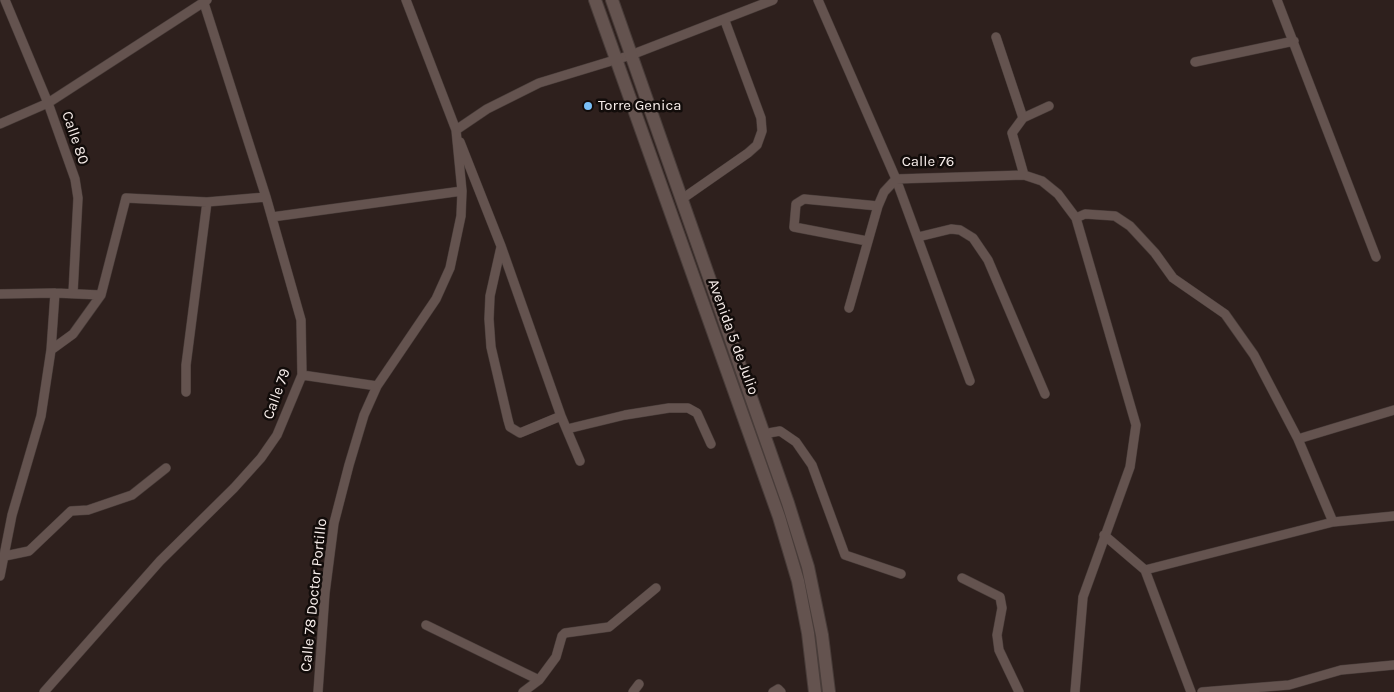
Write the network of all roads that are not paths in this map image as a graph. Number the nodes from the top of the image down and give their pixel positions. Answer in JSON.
{"nodes":[{"id":1,"x":6,"y":0,"type":"edge"},
{"id":2,"x":205,"y":0,"type":"edge"},
{"id":3,"x":406,"y":0,"type":"edge"},
{"id":4,"x":594,"y":0,"type":"edge"},
{"id":5,"x":612,"y":0,"type":"edge"},
{"id":6,"x":773,"y":0,"type":"edge"},
{"id":7,"x":818,"y":0,"type":"edge"},
{"id":8,"x":1277,"y":0,"type":"edge"},
{"id":9,"x":724,"y":21,"type":"junction"},
{"id":10,"x":996,"y":37,"type":"dead end"},
{"id":11,"x":1294,"y":41,"type":"junction"},
{"id":12,"x":631,"y":55,"type":"junction"},
{"id":13,"x":616,"y":59,"type":"junction"},
{"id":14,"x":1195,"y":62,"type":"dead end"},
{"id":15,"x":48,"y":103,"type":"junction"},
{"id":16,"x":1049,"y":106,"type":"dead end"},
{"id":17,"x":1024,"y":118,"type":"junction"},
{"id":18,"x":0,"y":124,"type":"edge"},
{"id":19,"x":456,"y":130,"type":"junction"},
{"id":20,"x":1024,"y":175,"type":"junction"},
{"id":21,"x":896,"y":179,"type":"junction"},
{"id":22,"x":462,"y":191,"type":"junction"},
{"id":23,"x":266,"y":197,"type":"junction"},
{"id":24,"x":682,"y":198,"type":"junction"},
{"id":25,"x":207,"y":202,"type":"junction"},
{"id":26,"x":878,"y":206,"type":"junction"},
{"id":27,"x":272,"y":217,"type":"junction"},
{"id":28,"x":1076,"y":218,"type":"junction"},
{"id":29,"x":918,"y":237,"type":"junction"},
{"id":30,"x":867,"y":241,"type":"junction"},
{"id":31,"x":501,"y":246,"type":"junction"},
{"id":32,"x":1376,"y":257,"type":"dead end"},
{"id":33,"x":55,"y":292,"type":"junction"},
{"id":34,"x":73,"y":293,"type":"junction"},
{"id":35,"x":0,"y":294,"type":"edge"},
{"id":36,"x":101,"y":295,"type":"junction"},
{"id":37,"x":849,"y":308,"type":"dead end"},
{"id":38,"x":51,"y":350,"type":"junction"},
{"id":39,"x":302,"y":375,"type":"junction"},
{"id":40,"x":970,"y":381,"type":"dead end"},
{"id":41,"x":377,"y":386,"type":"junction"},
{"id":42,"x":186,"y":392,"type":"dead end"},
{"id":43,"x":1045,"y":394,"type":"dead end"},
{"id":44,"x":1394,"y":410,"type":"edge"},
{"id":45,"x":561,"y":416,"type":"junction"},
{"id":46,"x":567,"y":429,"type":"junction"},
{"id":47,"x":764,"y":434,"type":"junction"},
{"id":48,"x":1298,"y":440,"type":"junction"},
{"id":49,"x":711,"y":444,"type":"dead end"},
{"id":50,"x":580,"y":460,"type":"dead end"},
{"id":51,"x":166,"y":468,"type":"dead end"},
{"id":52,"x":1394,"y":516,"type":"edge"},
{"id":53,"x":1333,"y":522,"type":"junction"},
{"id":54,"x":1104,"y":535,"type":"junction"},
{"id":55,"x":5,"y":556,"type":"junction"},
{"id":56,"x":1145,"y":570,"type":"junction"},
{"id":57,"x":901,"y":574,"type":"dead end"},
{"id":58,"x":0,"y":576,"type":"edge"},
{"id":59,"x":962,"y":578,"type":"dead end"},
{"id":60,"x":656,"y":588,"type":"dead end"},
{"id":61,"x":426,"y":625,"type":"dead end"},
{"id":62,"x":1394,"y":665,"type":"edge"},
{"id":63,"x":539,"y":680,"type":"junction"},
{"id":64,"x":44,"y":692,"type":"edge"},
{"id":65,"x":318,"y":692,"type":"edge"},
{"id":66,"x":523,"y":692,"type":"edge"},
{"id":67,"x":773,"y":692,"type":"edge"},
{"id":68,"x":781,"y":692,"type":"edge"},
{"id":69,"x":815,"y":692,"type":"edge"},
{"id":70,"x":829,"y":692,"type":"edge"},
{"id":71,"x":1019,"y":692,"type":"edge"},
{"id":72,"x":1075,"y":692,"type":"edge"},
{"id":73,"x":1191,"y":692,"type":"edge"},
{"id":74,"x":1202,"y":692,"type":"edge"}],
"edges":[{"from":1,"to":15,"type":"street","name":"Calle 80"},
{"from":2,"to":15,"type":"street"},
{"from":2,"to":23,"type":"street","name":"Calle 79"},
{"from":3,"to":19,"type":"street","name":"Calle 78 Doctor Portillo"},
{"from":4,"to":13,"type":"main road","name":"Avenida 5 de Julio"},
{"from":5,"to":12,"type":"main road","name":"Avenida 5 de Julio"},
{"from":6,"to":9,"type":"street"},
{"from":7,"to":21,"type":"street","name":"Calle 76"},
{"from":8,"to":11,"type":"street"},
{"from":9,"to":12,"type":"street"},
{"from":9,"to":24,"type":"street"},
{"from":10,"to":17,"type":"street"},
{"from":11,"to":14,"type":"street"},
{"from":11,"to":32,"type":"street"},
{"from":12,"to":13,"type":"street"},
{"from":12,"to":24,"type":"main road","name":"Avenida 5 de Julio"},
{"from":13,"to":19,"type":"street"},
{"from":13,"to":69,"type":"main road","name":"Avenida 5 de Julio"},
{"from":15,"to":18,"type":"street"},
{"from":15,"to":34,"type":"street","name":"Calle 80"},
{"from":16,"to":17,"type":"street"},
{"from":17,"to":20,"type":"street"},
{"from":19,"to":22,"type":"street","name":"Calle 78 Doctor Portillo"},
{"from":19,"to":31,"type":"street"},
{"from":20,"to":21,"type":"street","name":"Calle 76"},
{"from":20,"to":28,"type":"street","name":"Calle 76"},
{"from":21,"to":26,"type":"street"},
{"from":21,"to":29,"type":"street"},
{"from":22,"to":27,"type":"street"},
{"from":22,"to":41,"type":"street","name":"Calle 78 Doctor Portillo"},
{"from":23,"to":25,"type":"street"},
{"from":23,"to":27,"type":"street","name":"Calle 79"},
{"from":24,"to":47,"type":"main road","name":"Avenida 5 de Julio"},
{"from":25,"to":36,"type":"street"},
{"from":25,"to":42,"type":"street"},
{"from":26,"to":30,"type":"street"},
{"from":26,"to":30,"type":"street"},
{"from":27,"to":39,"type":"street","name":"Calle 79"},
{"from":28,"to":48,"type":"street"},
{"from":28,"to":54,"type":"street"},
{"from":29,"to":40,"type":"street"},
{"from":29,"to":43,"type":"street"},
{"from":30,"to":37,"type":"street"},
{"from":31,"to":45,"type":"street"},
{"from":31,"to":45,"type":"street"},
{"from":33,"to":34,"type":"street"},
{"from":33,"to":35,"type":"street"},
{"from":33,"to":38,"type":"street"},
{"from":34,"to":36,"type":"street"},
{"from":36,"to":38,"type":"street"},
{"from":38,"to":55,"type":"street"},
{"from":39,"to":41,"type":"street"},
{"from":39,"to":64,"type":"street","name":"Calle 79"},
{"from":41,"to":65,"type":"street","name":"Calle 78 Doctor Portillo"},
{"from":44,"to":48,"type":"street"},
{"from":45,"to":46,"type":"street"},
{"from":46,"to":49,"type":"street"},
{"from":46,"to":50,"type":"street"},
{"from":47,"to":57,"type":"street"},
{"from":47,"to":70,"type":"main road","name":"Avenida 5 de Julio"},
{"from":48,"to":53,"type":"street"},
{"from":51,"to":55,"type":"street"},
{"from":52,"to":53,"type":"street"},
{"from":53,"to":56,"type":"street"},
{"from":54,"to":56,"type":"street"},
{"from":54,"to":72,"type":"street"},
{"from":55,"to":58,"type":"street"},
{"from":56,"to":73,"type":"street"},
{"from":59,"to":71,"type":"street"},
{"from":60,"to":63,"type":"street"},
{"from":61,"to":63,"type":"street"},
{"from":62,"to":74,"type":"street"},
{"from":63,"to":66,"type":"street"},
{"from":67,"to":68,"type":"street"}]}
